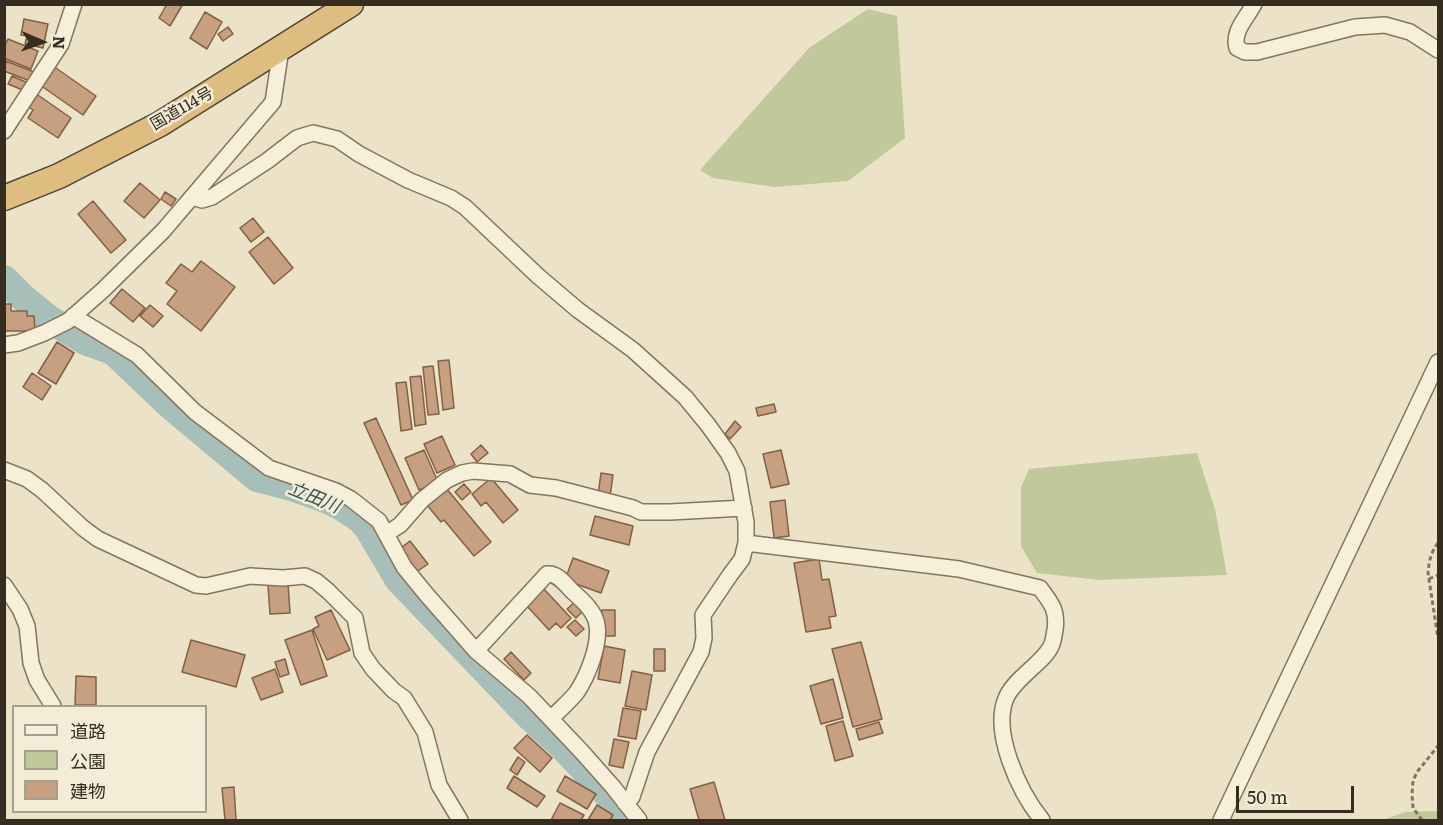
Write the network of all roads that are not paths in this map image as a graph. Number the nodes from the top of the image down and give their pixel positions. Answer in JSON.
{"nodes":[{"id":1,"x":74,"y":4,"type":"edge"},
{"id":2,"x":351,"y":4,"type":"edge"},
{"id":3,"x":1254,"y":4,"type":"edge"},
{"id":4,"x":281,"y":49,"type":"junction"},
{"id":5,"x":1438,"y":50,"type":"edge"},
{"id":6,"x":4,"y":132,"type":"edge"},
{"id":7,"x":192,"y":197,"type":"junction"},
{"id":8,"x":4,"y":198,"type":"edge"},
{"id":9,"x":73,"y":316,"type":"junction"},
{"id":10,"x":4,"y":345,"type":"edge"},
{"id":11,"x":1438,"y":362,"type":"edge"},
{"id":12,"x":4,"y":470,"type":"edge"},
{"id":13,"x":744,"y":508,"type":"junction"},
{"id":14,"x":386,"y":534,"type":"junction"},
{"id":15,"x":746,"y":543,"type":"junction"},
{"id":16,"x":4,"y":585,"type":"edge"},
{"id":17,"x":476,"y":651,"type":"junction"},
{"id":18,"x":52,"y":705,"type":"edge"},
{"id":19,"x":551,"y":719,"type":"junction"},
{"id":20,"x":625,"y":803,"type":"junction"},
{"id":21,"x":460,"y":820,"type":"edge"},
{"id":22,"x":639,"y":820,"type":"edge"},
{"id":23,"x":1042,"y":820,"type":"edge"},
{"id":24,"x":1221,"y":820,"type":"edge"}],
"edges":[{"from":1,"to":6,"type":"street"},
{"from":2,"to":4,"type":"highway","name":"国道114号"},
{"from":3,"to":5,"type":"street"},
{"from":4,"to":7,"type":"street"},
{"from":4,"to":8,"type":"highway","name":"国道114号"},
{"from":7,"to":9,"type":"street"},
{"from":7,"to":13,"type":"street"},
{"from":9,"to":10,"type":"street"},
{"from":9,"to":14,"type":"street"},
{"from":11,"to":24,"type":"street"},
{"from":12,"to":21,"type":"street"},
{"from":13,"to":14,"type":"street"},
{"from":13,"to":15,"type":"street"},
{"from":14,"to":17,"type":"street"},
{"from":15,"to":20,"type":"street"},
{"from":15,"to":23,"type":"street"},
{"from":16,"to":18,"type":"street"},
{"from":17,"to":19,"type":"street"},
{"from":17,"to":19,"type":"street"},
{"from":19,"to":20,"type":"street"},
{"from":20,"to":22,"type":"street"}]}
